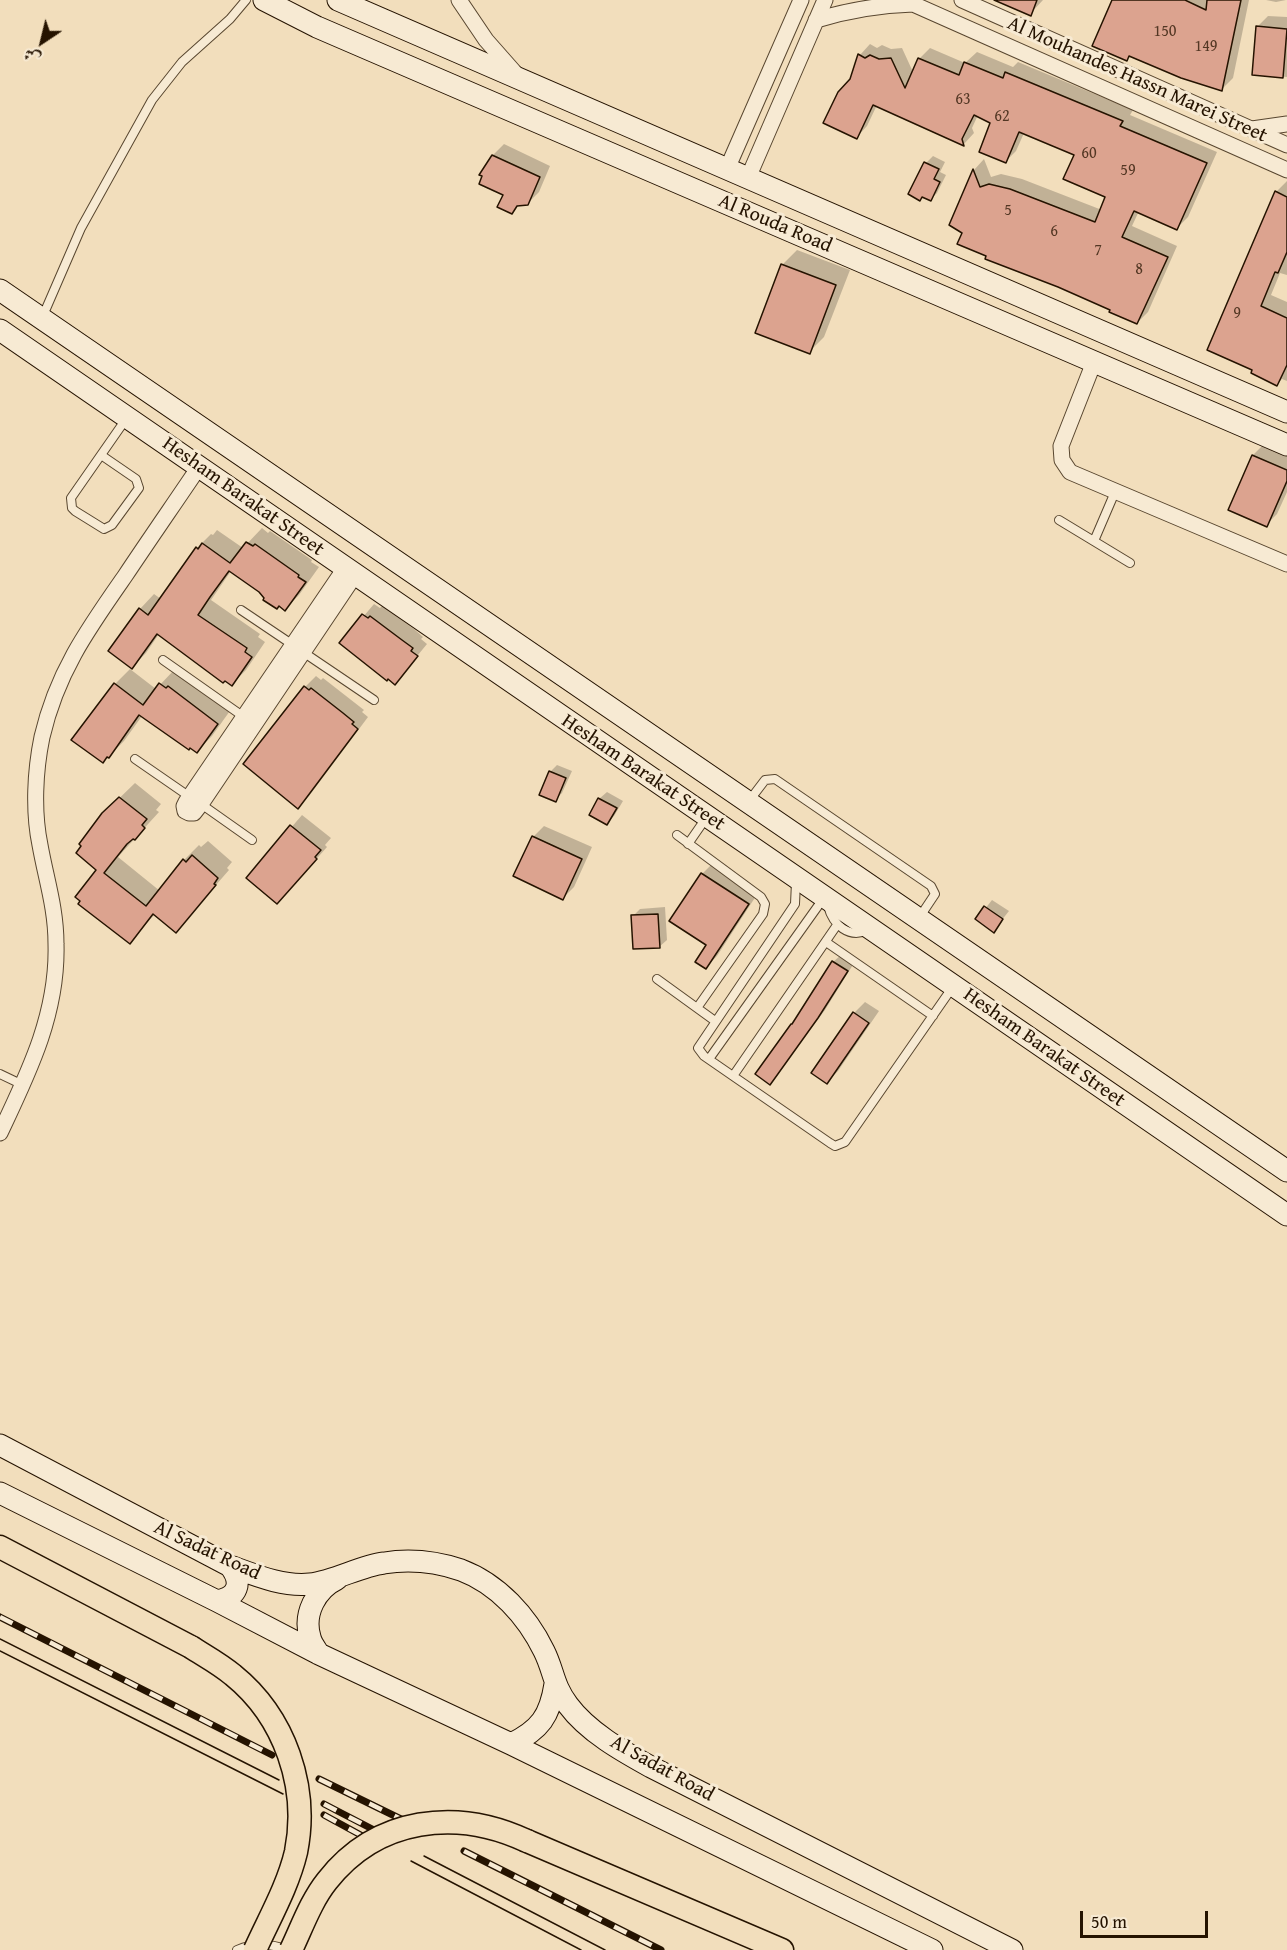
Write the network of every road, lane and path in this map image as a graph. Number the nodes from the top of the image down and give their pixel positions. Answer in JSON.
{"nodes":[{"id":1,"x":246,"y":0,"type":"edge"},
{"id":2,"x":264,"y":0,"type":"edge"},
{"id":3,"x":459,"y":0,"type":"edge"},
{"id":4,"x":801,"y":0,"type":"edge"},
{"id":5,"x":825,"y":0,"type":"edge"},
{"id":6,"x":962,"y":0,"type":"edge"},
{"id":7,"x":345,"y":2,"type":"edge"},
{"id":8,"x":909,"y":2,"type":"edge"},
{"id":9,"x":816,"y":20,"type":"junction"},
{"id":10,"x":522,"y":80,"type":"junction"},
{"id":11,"x":1287,"y":124,"type":"edge"},
{"id":12,"x":1252,"y":129,"type":"junction"},
{"id":13,"x":1287,"y":145,"type":"edge"},
{"id":14,"x":727,"y":169,"type":"junction"},
{"id":15,"x":1287,"y":170,"type":"edge"},
{"id":16,"x":748,"y":178,"type":"junction"},
{"id":17,"x":978,"y":278,"type":"junction"},
{"id":18,"x":0,"y":290,"type":"edge"},
{"id":19,"x":969,"y":308,"type":"junction"},
{"id":20,"x":1050,"y":309,"type":"junction"},
{"id":21,"x":42,"y":319,"type":"junction"},
{"id":22,"x":0,"y":330,"type":"edge"},
{"id":23,"x":1038,"y":338,"type":"junction"},
{"id":24,"x":1094,"y":362,"type":"junction"},
{"id":25,"x":162,"y":401,"type":"junction"},
{"id":26,"x":1287,"y":412,"type":"edge"},
{"id":27,"x":135,"y":423,"type":"junction"},
{"id":28,"x":1287,"y":445,"type":"edge"},
{"id":29,"x":101,"y":455,"type":"junction"},
{"id":30,"x":199,"y":468,"type":"junction"},
{"id":31,"x":1115,"y":492,"type":"junction"},
{"id":32,"x":1059,"y":520,"type":"dead end"},
{"id":33,"x":1094,"y":541,"type":"junction"},
{"id":34,"x":1130,"y":563,"type":"dead end"},
{"id":35,"x":1287,"y":564,"type":"edge"},
{"id":36,"x":350,"y":571,"type":"junction"},
{"id":37,"x":241,"y":609,"type":"dead end"},
{"id":38,"x":298,"y":648,"type":"junction"},
{"id":39,"x":522,"y":648,"type":"junction"},
{"id":40,"x":163,"y":660,"type":"dead end"},
{"id":41,"x":504,"y":677,"type":"junction"},
{"id":42,"x":374,"y":700,"type":"dead end"},
{"id":43,"x":244,"y":717,"type":"junction"},
{"id":44,"x":135,"y":759,"type":"dead end"},
{"id":45,"x":195,"y":800,"type":"junction"},
{"id":46,"x":748,"y":803,"type":"junction"},
{"id":47,"x":707,"y":816,"type":"junction"},
{"id":48,"x":677,"y":835,"type":"dead end"},
{"id":49,"x":252,"y":840,"type":"dead end"},
{"id":50,"x":688,"y":844,"type":"junction"},
{"id":51,"x":796,"y":878,"type":"junction"},
{"id":52,"x":826,"y":898,"type":"junction"},
{"id":53,"x":918,"y":919,"type":"junction"},
{"id":54,"x":837,"y":925,"type":"junction"},
{"id":55,"x":871,"y":929,"type":"junction"},
{"id":56,"x":826,"y":942,"type":"junction"},
{"id":57,"x":657,"y":980,"type":"dead end"},
{"id":58,"x":954,"y":986,"type":"junction"},
{"id":59,"x":698,"y":1008,"type":"junction"},
{"id":60,"x":933,"y":1016,"type":"junction"},
{"id":61,"x":715,"y":1021,"type":"junction"},
{"id":62,"x":709,"y":1059,"type":"junction"},
{"id":63,"x":1143,"y":1073,"type":"junction"},
{"id":64,"x":0,"y":1074,"type":"edge"},
{"id":65,"x":733,"y":1076,"type":"junction"},
{"id":66,"x":23,"y":1085,"type":"junction"},
{"id":67,"x":1123,"y":1102,"type":"junction"},
{"id":68,"x":0,"y":1133,"type":"edge"},
{"id":69,"x":1287,"y":1171,"type":"edge"},
{"id":70,"x":1287,"y":1215,"type":"edge"},
{"id":71,"x":0,"y":1445,"type":"edge"},
{"id":72,"x":0,"y":1492,"type":"edge"},
{"id":73,"x":0,"y":1547,"type":"edge"},
{"id":74,"x":230,"y":1566,"type":"junction"},
{"id":75,"x":345,"y":1575,"type":"junction"},
{"id":76,"x":217,"y":1601,"type":"junction"},
{"id":77,"x":319,"y":1654,"type":"junction"},
{"id":78,"x":555,"y":1684,"type":"junction"},
{"id":79,"x":511,"y":1744,"type":"junction"},
{"id":80,"x":237,"y":1950,"type":"edge"},
{"id":81,"x":255,"y":1950,"type":"edge"},
{"id":82,"x":289,"y":1950,"type":"edge"},
{"id":83,"x":782,"y":1950,"type":"edge"},
{"id":84,"x":932,"y":1950,"type":"edge"},
{"id":85,"x":1012,"y":1950,"type":"edge"}],
"edges":[{"from":1,"to":21,"type":"lane"},
{"from":2,"to":19,"type":"street","name":"Al Rouda Road"},
{"from":3,"to":10,"type":"street"},
{"from":4,"to":14,"type":"street"},
{"from":5,"to":9,"type":"street"},
{"from":6,"to":12,"type":"street","name":"Al Mouhandes Hassn Marei Street"},
{"from":7,"to":10,"type":"street","name":"Al Rouda Road"},
{"from":8,"to":9,"type":"street"},
{"from":8,"to":15,"type":"street","name":"Al Mouhandes Hassn Marei Street"},
{"from":9,"to":16,"type":"street"},
{"from":10,"to":14,"type":"street","name":"Al Rouda Road"},
{"from":11,"to":12,"type":"street"},
{"from":12,"to":13,"type":"street","name":"Al Mouhandes Hassn Marei Street"},
{"from":14,"to":16,"type":"street","name":"Al Rouda Road"},
{"from":16,"to":17,"type":"street","name":"Al Rouda Road"},
{"from":17,"to":19,"type":"street"},
{"from":17,"to":20,"type":"street","name":"Al Rouda Road"},
{"from":18,"to":21,"type":"street","name":"Hesham Barakat Street"},
{"from":19,"to":23,"type":"street","name":"Al Rouda Road"},
{"from":20,"to":23,"type":"street"},
{"from":20,"to":26,"type":"street","name":"Al Rouda Road"},
{"from":21,"to":25,"type":"street","name":"Hesham Barakat Street"},
{"from":22,"to":27,"type":"street","name":"Hesham Barakat Street"},
{"from":23,"to":24,"type":"street","name":"Al Rouda Road"},
{"from":24,"to":28,"type":"street","name":"Al Rouda Road"},
{"from":24,"to":31,"type":"street"},
{"from":25,"to":27,"type":"street"},
{"from":25,"to":39,"type":"street","name":"Hesham Barakat Street"},
{"from":27,"to":29,"type":"lane"},
{"from":27,"to":30,"type":"street","name":"Hesham Barakat Street"},
{"from":29,"to":29,"type":"lane"},
{"from":30,"to":36,"type":"street","name":"Hesham Barakat Street"},
{"from":30,"to":66,"type":"street"},
{"from":31,"to":33,"type":"lane"},
{"from":31,"to":35,"type":"street"},
{"from":32,"to":33,"type":"lane"},
{"from":33,"to":34,"type":"lane"},
{"from":36,"to":38,"type":"street"},
{"from":36,"to":41,"type":"street","name":"Hesham Barakat Street"},
{"from":37,"to":38,"type":"lane"},
{"from":38,"to":42,"type":"lane"},
{"from":38,"to":43,"type":"street"},
{"from":38,"to":45,"type":"street"},
{"from":39,"to":41,"type":"street"},
{"from":39,"to":46,"type":"street","name":"Hesham Barakat Street"},
{"from":40,"to":43,"type":"lane"},
{"from":41,"to":47,"type":"street","name":"Hesham Barakat Street"},
{"from":43,"to":45,"type":"street"},
{"from":44,"to":45,"type":"lane"},
{"from":45,"to":49,"type":"lane"},
{"from":46,"to":53,"type":"street","name":"Hesham Barakat Street"},
{"from":46,"to":53,"type":"lane"},
{"from":47,"to":50,"type":"lane"},
{"from":47,"to":51,"type":"street","name":"Hesham Barakat Street"},
{"from":48,"to":50,"type":"lane"},
{"from":50,"to":59,"type":"lane"},
{"from":51,"to":52,"type":"street","name":"Hesham Barakat Street"},
{"from":51,"to":61,"type":"lane"},
{"from":52,"to":54,"type":"lane"},
{"from":52,"to":55,"type":"street","name":"Hesham Barakat Street"},
{"from":52,"to":62,"type":"lane"},
{"from":53,"to":63,"type":"street","name":"Hesham Barakat Street"},
{"from":54,"to":55,"type":"lane"},
{"from":54,"to":56,"type":"lane"},
{"from":55,"to":58,"type":"street","name":"Hesham Barakat Street"},
{"from":56,"to":60,"type":"lane"},
{"from":56,"to":65,"type":"lane"},
{"from":57,"to":59,"type":"lane"},
{"from":58,"to":60,"type":"lane"},
{"from":58,"to":67,"type":"street","name":"Hesham Barakat Street"},
{"from":59,"to":61,"type":"lane"},
{"from":60,"to":65,"type":"lane"},
{"from":61,"to":62,"type":"lane"},
{"from":62,"to":65,"type":"lane"},
{"from":63,"to":67,"type":"street"},
{"from":63,"to":69,"type":"street","name":"Hesham Barakat Street"},
{"from":64,"to":66,"type":"lane"},
{"from":66,"to":68,"type":"street"},
{"from":67,"to":70,"type":"street","name":"Hesham Barakat Street"},
{"from":71,"to":74,"type":"street","name":"Al Sadat Road"},
{"from":72,"to":76,"type":"street","name":"Al Sadat Road"},
{"from":73,"to":81,"type":"main road","bridge":true},
{"from":74,"to":75,"type":"street","name":"Al Sadat Road"},
{"from":74,"to":76,"type":"street"},
{"from":75,"to":77,"type":"street"},
{"from":75,"to":78,"type":"street","name":"Al Sadat Road"},
{"from":76,"to":77,"type":"street","name":"Al Sadat Road"},
{"from":77,"to":79,"type":"street","name":"Al Sadat Road"},
{"from":78,"to":79,"type":"street"},
{"from":78,"to":85,"type":"street","name":"Al Sadat Road"},
{"from":79,"to":84,"type":"street","name":"Al Sadat Road"},
{"from":80,"to":82,"type":"lane"},
{"from":82,"to":83,"type":"main road","bridge":true}]}
